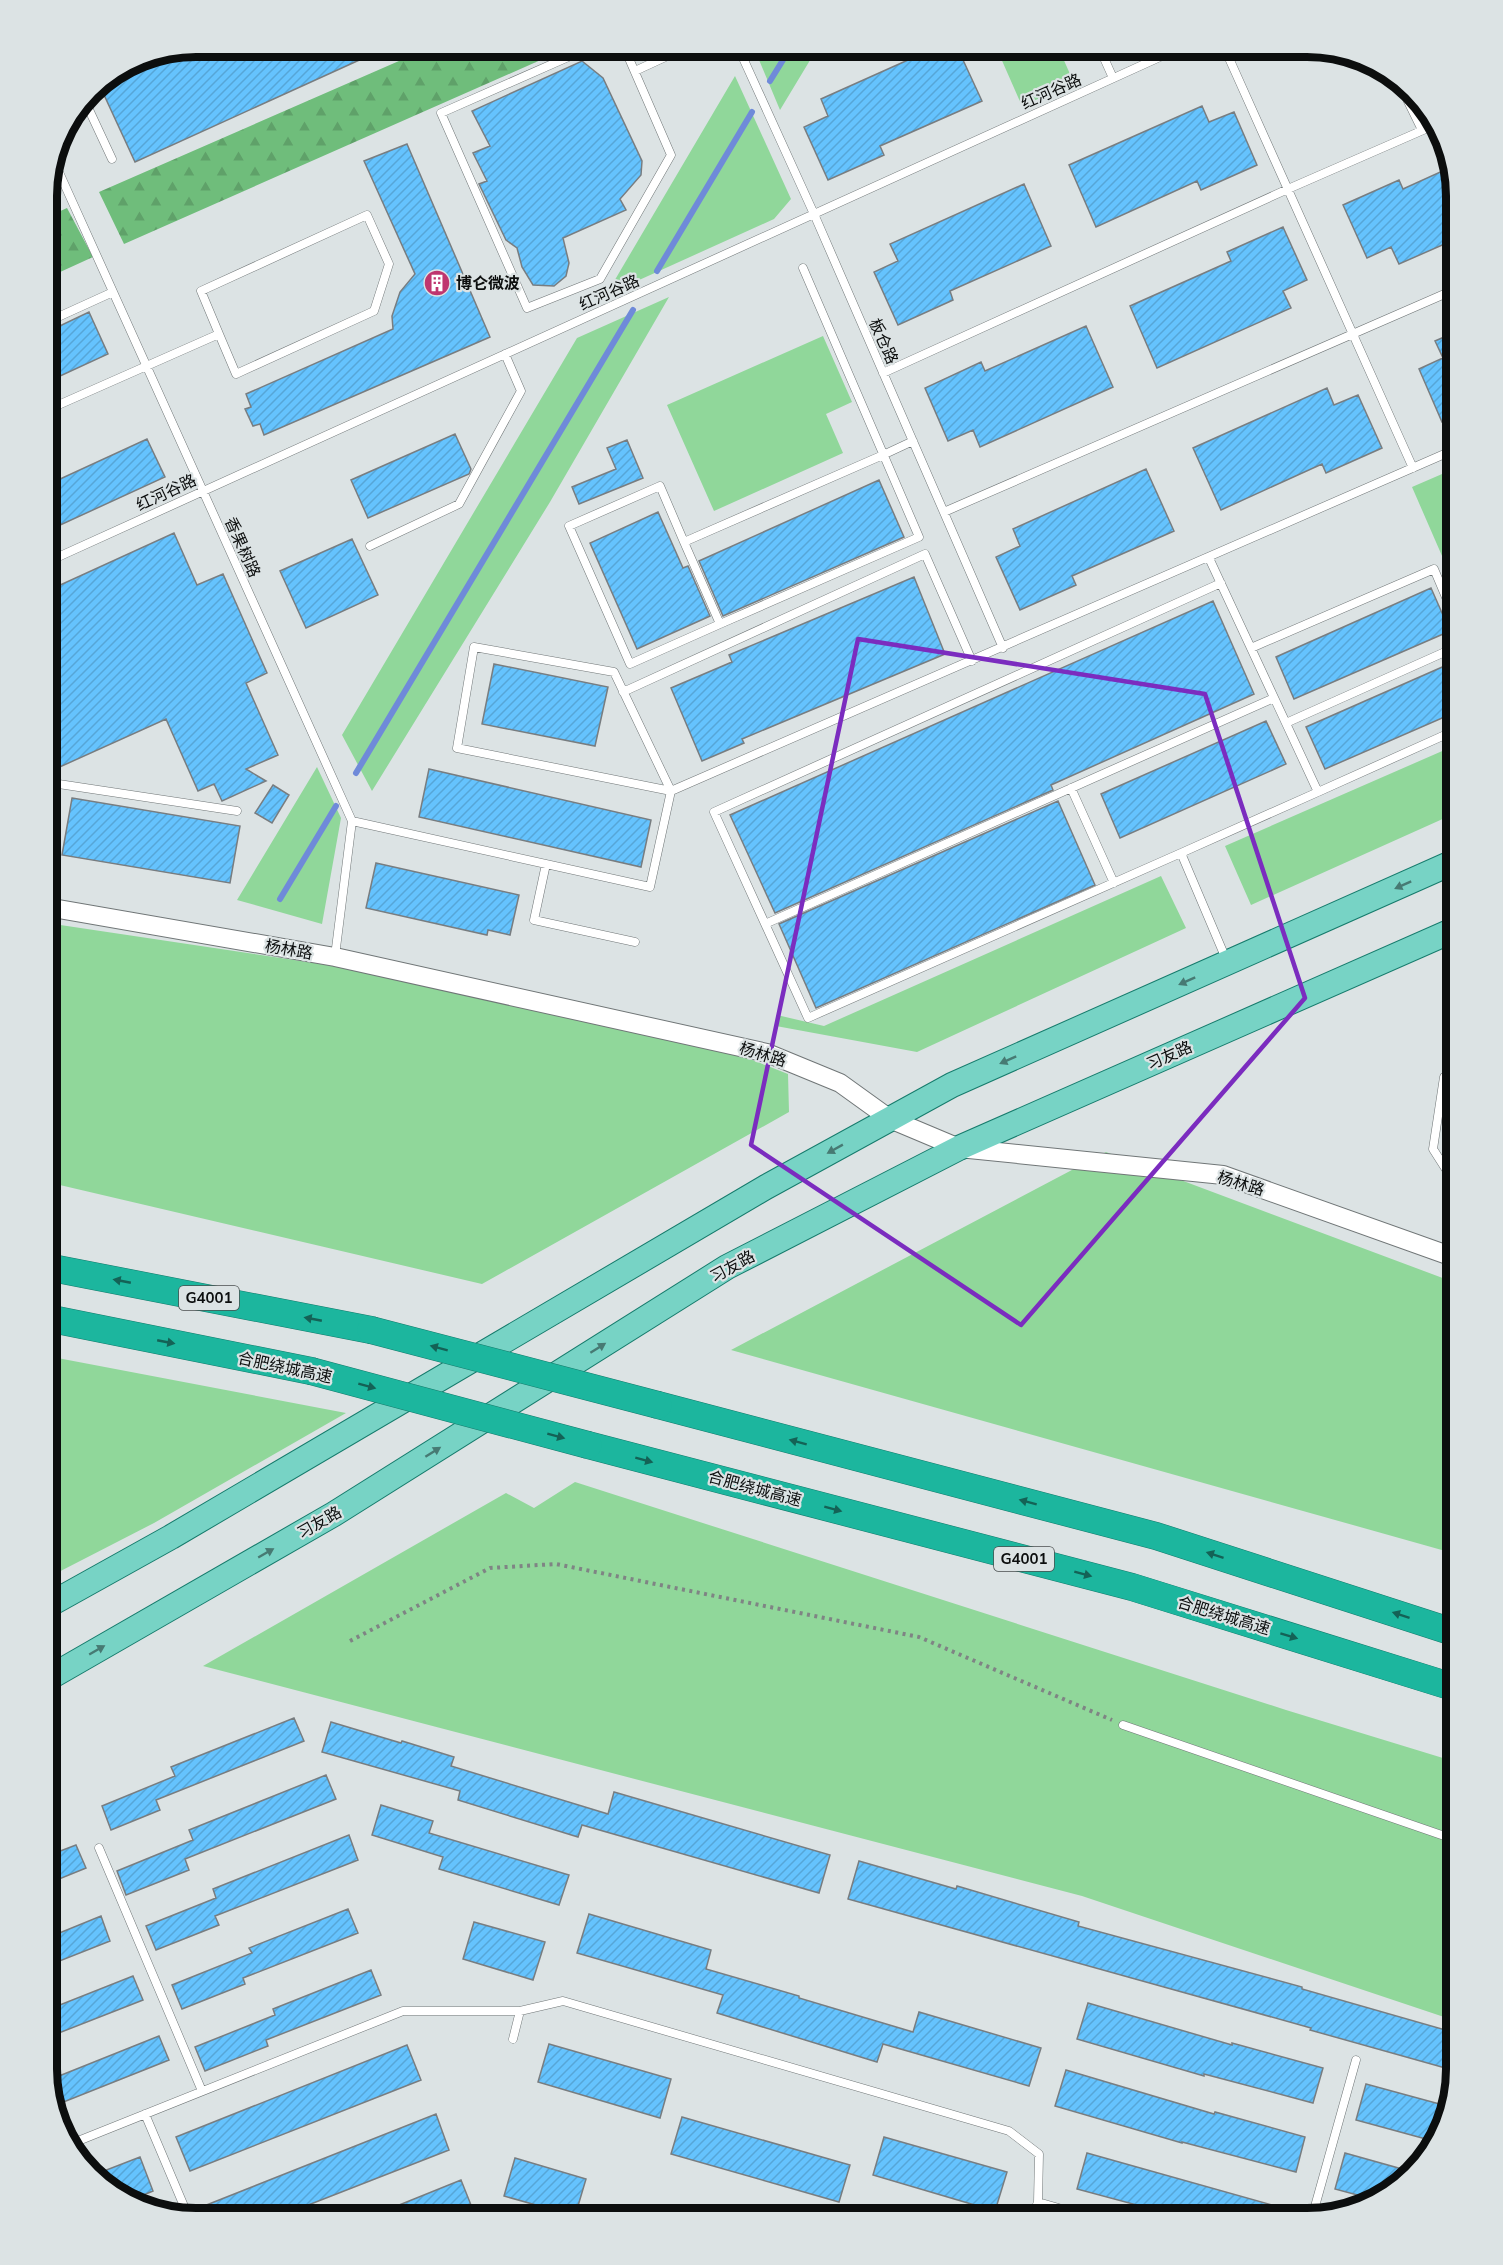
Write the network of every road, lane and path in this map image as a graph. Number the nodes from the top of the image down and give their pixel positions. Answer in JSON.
{"nodes":[{"id":1,"x":568,"y":57,"type":"edge"},
{"id":2,"x":629,"y":57,"type":"edge"},
{"id":3,"x":665,"y":57,"type":"edge"},
{"id":4,"x":743,"y":57,"type":"edge"},
{"id":5,"x":1104,"y":57,"type":"edge"},
{"id":6,"x":1160,"y":57,"type":"edge"},
{"id":7,"x":1229,"y":57,"type":"edge"},
{"id":8,"x":635,"y":71,"type":"junction"},
{"id":9,"x":1113,"y":78,"type":"junction"},
{"id":10,"x":1408,"y":101,"type":"edge"},
{"id":11,"x":88,"y":108,"type":"edge"},
{"id":12,"x":1428,"y":128,"type":"edge"},
{"id":13,"x":1422,"y":130,"type":"junction"},
{"id":14,"x":112,"y":159,"type":"dead end"},
{"id":15,"x":59,"y":173,"type":"edge"},
{"id":16,"x":1288,"y":189,"type":"junction"},
{"id":17,"x":814,"y":214,"type":"junction"},
{"id":18,"x":802,"y":268,"type":"dead end"},
{"id":19,"x":113,"y":292,"type":"junction"},
{"id":20,"x":1446,"y":293,"type":"edge"},
{"id":21,"x":57,"y":317,"type":"edge"},
{"id":22,"x":219,"y":334,"type":"junction"},
{"id":23,"x":1353,"y":334,"type":"junction"},
{"id":24,"x":505,"y":354,"type":"junction"},
{"id":25,"x":147,"y":365,"type":"junction"},
{"id":26,"x":883,"y":373,"type":"junction"},
{"id":27,"x":57,"y":406,"type":"edge"},
{"id":28,"x":913,"y":441,"type":"junction"},
{"id":29,"x":1446,"y":453,"type":"edge"},
{"id":30,"x":883,"y":455,"type":"junction"},
{"id":31,"x":1413,"y":468,"type":"junction"},
{"id":32,"x":203,"y":490,"type":"junction"},
{"id":33,"x":944,"y":512,"type":"junction"},
{"id":34,"x":684,"y":542,"type":"junction"},
{"id":35,"x":370,"y":546,"type":"dead end"},
{"id":36,"x":57,"y":557,"type":"edge"},
{"id":37,"x":1209,"y":558,"type":"junction"},
{"id":38,"x":1221,"y":583,"type":"junction"},
{"id":39,"x":1446,"y":597,"type":"edge"},
{"id":40,"x":720,"y":624,"type":"junction"},
{"id":41,"x":1003,"y":648,"type":"junction"},
{"id":42,"x":1251,"y":648,"type":"junction"},
{"id":43,"x":1446,"y":651,"type":"edge"},
{"id":44,"x":972,"y":661,"type":"junction"},
{"id":45,"x":623,"y":692,"type":"junction"},
{"id":46,"x":1274,"y":698,"type":"junction"},
{"id":47,"x":1286,"y":723,"type":"junction"},
{"id":48,"x":1446,"y":734,"type":"edge"},
{"id":49,"x":57,"y":784,"type":"edge"},
{"id":50,"x":1071,"y":788,"type":"junction"},
{"id":51,"x":671,"y":791,"type":"junction"},
{"id":52,"x":1318,"y":792,"type":"junction"},
{"id":53,"x":237,"y":811,"type":"dead end"},
{"id":54,"x":352,"y":821,"type":"junction"},
{"id":55,"x":1181,"y":853,"type":"junction"},
{"id":56,"x":546,"y":864,"type":"junction"},
{"id":57,"x":1446,"y":865,"type":"edge"},
{"id":58,"x":1114,"y":883,"type":"junction"},
{"id":59,"x":57,"y":909,"type":"edge"},
{"id":60,"x":765,"y":924,"type":"junction"},
{"id":61,"x":1446,"y":932,"type":"edge"},
{"id":62,"x":635,"y":942,"type":"dead end"},
{"id":63,"x":335,"y":957,"type":"junction"},
{"id":64,"x":1228,"y":963,"type":"junction"},
{"id":65,"x":1446,"y":1076,"type":"edge"},
{"id":66,"x":890,"y":1119,"type":"junction"},
{"id":67,"x":959,"y":1148,"type":"junction"},
{"id":68,"x":1446,"y":1169,"type":"edge"},
{"id":69,"x":1446,"y":1254,"type":"edge"},
{"id":70,"x":57,"y":1269,"type":"edge"},
{"id":71,"x":57,"y":1320,"type":"edge"},
{"id":72,"x":57,"y":1600,"type":"edge"},
{"id":73,"x":1446,"y":1630,"type":"edge"},
{"id":74,"x":350,"y":1641,"type":"dead end"},
{"id":75,"x":57,"y":1673,"type":"edge"},
{"id":76,"x":1446,"y":1685,"type":"edge"},
{"id":77,"x":1124,"y":1725,"type":"joint"},
{"id":78,"x":1446,"y":1837,"type":"edge"},
{"id":79,"x":99,"y":1848,"type":"dead end"},
{"id":80,"x":520,"y":2011,"type":"junction"},
{"id":81,"x":513,"y":2039,"type":"dead end"},
{"id":82,"x":1356,"y":2060,"type":"dead end"},
{"id":83,"x":202,"y":2091,"type":"junction"},
{"id":84,"x":145,"y":2114,"type":"junction"},
{"id":85,"x":77,"y":2141,"type":"edge"},
{"id":86,"x":1038,"y":2202,"type":"junction"},
{"id":87,"x":185,"y":2208,"type":"edge"},
{"id":88,"x":1036,"y":2208,"type":"edge"},
{"id":89,"x":1058,"y":2208,"type":"edge"},
{"id":90,"x":1315,"y":2208,"type":"edge"}],
"edges":[{"from":1,"to":8,"type":"lane"},
{"from":2,"to":8,"type":"lane"},
{"from":3,"to":8,"type":"lane"},
{"from":4,"to":17,"type":"lane","name":"板仓路"},
{"from":5,"to":9,"type":"lane"},
{"from":6,"to":9,"type":"lane","name":"红河谷路"},
{"from":7,"to":16,"type":"lane"},
{"from":9,"to":17,"type":"lane","name":"红河谷路"},
{"from":10,"to":13,"type":"lane"},
{"from":11,"to":14,"type":"lane"},
{"from":12,"to":13,"type":"lane"},
{"from":13,"to":16,"type":"lane"},
{"from":15,"to":19,"type":"lane","name":"香果树路"},
{"from":16,"to":23,"type":"lane"},
{"from":16,"to":26,"type":"lane"},
{"from":17,"to":24,"type":"lane","name":"红河谷路"},
{"from":17,"to":26,"type":"lane","name":"板仓路"},
{"from":18,"to":30,"type":"lane"},
{"from":19,"to":21,"type":"lane"},
{"from":19,"to":25,"type":"lane","name":"香果树路"},
{"from":20,"to":23,"type":"lane"},
{"from":22,"to":22,"type":"lane"},
{"from":22,"to":25,"type":"lane"},
{"from":23,"to":31,"type":"lane"},
{"from":23,"to":33,"type":"lane"},
{"from":24,"to":32,"type":"lane","name":"红河谷路"},
{"from":24,"to":35,"type":"lane"},
{"from":25,"to":27,"type":"lane"},
{"from":25,"to":32,"type":"lane","name":"香果树路"},
{"from":26,"to":28,"type":"lane","name":"板仓路"},
{"from":28,"to":30,"type":"lane"},
{"from":28,"to":33,"type":"lane","name":"板仓路"},
{"from":29,"to":31,"type":"lane"},
{"from":30,"to":34,"type":"lane"},
{"from":30,"to":40,"type":"lane"},
{"from":31,"to":37,"type":"lane"},
{"from":32,"to":36,"type":"lane","name":"红河谷路"},
{"from":32,"to":54,"type":"lane","name":"香果树路"},
{"from":33,"to":41,"type":"lane","name":"板仓路"},
{"from":34,"to":40,"type":"lane"},
{"from":34,"to":40,"type":"lane"},
{"from":37,"to":38,"type":"lane"},
{"from":37,"to":41,"type":"lane"},
{"from":38,"to":42,"type":"lane"},
{"from":38,"to":60,"type":"lane"},
{"from":39,"to":42,"type":"lane"},
{"from":41,"to":44,"type":"lane"},
{"from":42,"to":46,"type":"lane"},
{"from":43,"to":47,"type":"lane"},
{"from":44,"to":45,"type":"lane"},
{"from":44,"to":51,"type":"lane"},
{"from":45,"to":51,"type":"lane"},
{"from":45,"to":51,"type":"lane"},
{"from":46,"to":47,"type":"lane"},
{"from":46,"to":50,"type":"lane"},
{"from":47,"to":52,"type":"lane"},
{"from":48,"to":52,"type":"lane"},
{"from":49,"to":53,"type":"lane"},
{"from":50,"to":58,"type":"lane"},
{"from":50,"to":60,"type":"lane"},
{"from":51,"to":56,"type":"lane"},
{"from":52,"to":55,"type":"lane"},
{"from":54,"to":56,"type":"lane"},
{"from":54,"to":63,"type":"lane"},
{"from":55,"to":58,"type":"lane"},
{"from":55,"to":64,"type":"lane"},
{"from":56,"to":62,"type":"lane"},
{"from":57,"to":64,"type":"main road","one_way":true},
{"from":58,"to":60,"type":"lane"},
{"from":59,"to":63,"type":"street","name":"杨林路"},
{"from":61,"to":67,"type":"main road","name":"习友路"},
{"from":63,"to":66,"type":"street","name":"杨林路"},
{"from":64,"to":66,"type":"main road","one_way":true},
{"from":65,"to":68,"type":"lane"},
{"from":66,"to":67,"type":"street","name":"杨林路"},
{"from":66,"to":72,"type":"main road","one_way":true},
{"from":67,"to":69,"type":"street","name":"杨林路"},
{"from":75,"to":67,"type":"main road","name":"习友路","one_way":true},
{"from":73,"to":70,"type":"highway","number":"G4001","one_way":true,"bridge":true},
{"from":71,"to":76,"type":"highway","name":"合肥绕城高速","number":"G4001","one_way":true,"bridge":true},
{"from":74,"to":77,"type":"path"},
{"from":77,"to":78,"type":"lane"},
{"from":79,"to":83,"type":"lane"},
{"from":80,"to":81,"type":"lane"},
{"from":80,"to":83,"type":"lane"},
{"from":80,"to":86,"type":"lane"},
{"from":82,"to":90,"type":"lane"},
{"from":83,"to":84,"type":"lane"},
{"from":84,"to":85,"type":"lane"},
{"from":84,"to":87,"type":"lane"},
{"from":86,"to":88,"type":"lane"},
{"from":86,"to":89,"type":"lane"}]}
